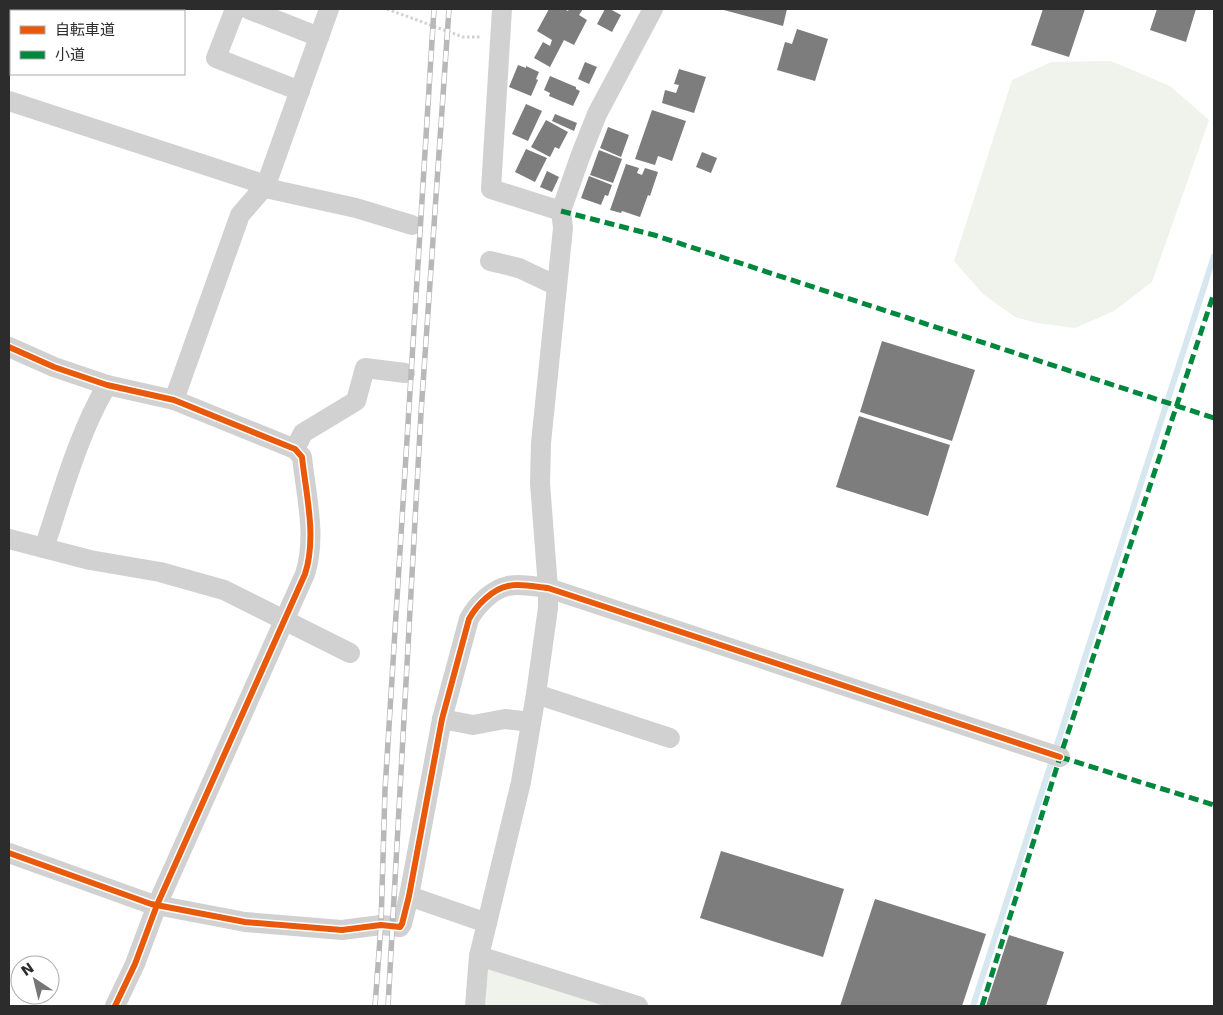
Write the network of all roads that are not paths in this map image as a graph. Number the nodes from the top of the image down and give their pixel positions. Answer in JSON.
{"nodes":[{"id":1,"x":235,"y":9,"type":"edge"},
{"id":2,"x":248,"y":9,"type":"edge"},
{"id":3,"x":330,"y":9,"type":"edge"},
{"id":4,"x":502,"y":9,"type":"edge"},
{"id":5,"x":653,"y":9,"type":"edge"},
{"id":6,"x":320,"y":37,"type":"junction"},
{"id":7,"x":300,"y":91,"type":"junction"},
{"id":8,"x":9,"y":102,"type":"edge"},
{"id":9,"x":266,"y":185,"type":"junction"},
{"id":10,"x":561,"y":211,"type":"junction"},
{"id":11,"x":412,"y":225,"type":"dead end"},
{"id":12,"x":490,"y":261,"type":"dead end"},
{"id":13,"x":558,"y":286,"type":"junction"},
{"id":14,"x":9,"y":347,"type":"edge"},
{"id":15,"x":405,"y":373,"type":"dead end"},
{"id":16,"x":107,"y":385,"type":"junction"},
{"id":17,"x":174,"y":400,"type":"junction"},
{"id":18,"x":295,"y":449,"type":"junction"},
{"id":19,"x":9,"y":539,"type":"edge"},
{"id":20,"x":44,"y":548,"type":"junction"},
{"id":21,"x":548,"y":588,"type":"junction"},
{"id":22,"x":284,"y":620,"type":"junction"},
{"id":23,"x":350,"y":653,"type":"dead end"},
{"id":24,"x":536,"y":694,"type":"junction"},
{"id":25,"x":442,"y":719,"type":"junction"},
{"id":26,"x":531,"y":722,"type":"junction"},
{"id":27,"x":670,"y":738,"type":"dead end"},
{"id":28,"x":1060,"y":757,"type":"dead end"},
{"id":29,"x":9,"y":853,"type":"edge"},
{"id":30,"x":409,"y":896,"type":"junction"},
{"id":31,"x":157,"y":905,"type":"junction"},
{"id":32,"x":487,"y":923,"type":"junction"},
{"id":33,"x":479,"y":956,"type":"junction"},
{"id":34,"x":115,"y":1006,"type":"edge"},
{"id":35,"x":476,"y":1006,"type":"edge"},
{"id":36,"x":638,"y":1006,"type":"edge"}],
"edges":[{"from":1,"to":7,"type":"street"},
{"from":2,"to":6,"type":"street"},
{"from":3,"to":6,"type":"street"},
{"from":4,"to":10,"type":"street"},
{"from":5,"to":10,"type":"street"},
{"from":6,"to":7,"type":"street"},
{"from":7,"to":9,"type":"street"},
{"from":8,"to":9,"type":"street"},
{"from":9,"to":11,"type":"street"},
{"from":9,"to":17,"type":"street"},
{"from":10,"to":13,"type":"street"},
{"from":12,"to":13,"type":"street"},
{"from":13,"to":21,"type":"street"},
{"from":14,"to":16,"type":"street"},
{"from":15,"to":18,"type":"street"},
{"from":16,"to":17,"type":"street"},
{"from":16,"to":20,"type":"street"},
{"from":17,"to":18,"type":"street"},
{"from":18,"to":22,"type":"street"},
{"from":19,"to":20,"type":"street"},
{"from":20,"to":22,"type":"street"},
{"from":21,"to":24,"type":"street"},
{"from":21,"to":25,"type":"street"},
{"from":21,"to":28,"type":"street"},
{"from":22,"to":23,"type":"street"},
{"from":22,"to":31,"type":"street"},
{"from":24,"to":26,"type":"street"},
{"from":24,"to":27,"type":"street"},
{"from":25,"to":26,"type":"street"},
{"from":25,"to":30,"type":"street"},
{"from":26,"to":32,"type":"street"},
{"from":29,"to":31,"type":"street"},
{"from":30,"to":31,"type":"street"},
{"from":30,"to":32,"type":"street"},
{"from":31,"to":34,"type":"street"},
{"from":32,"to":33,"type":"street"},
{"from":33,"to":35,"type":"street"},
{"from":33,"to":36,"type":"street"}]}
